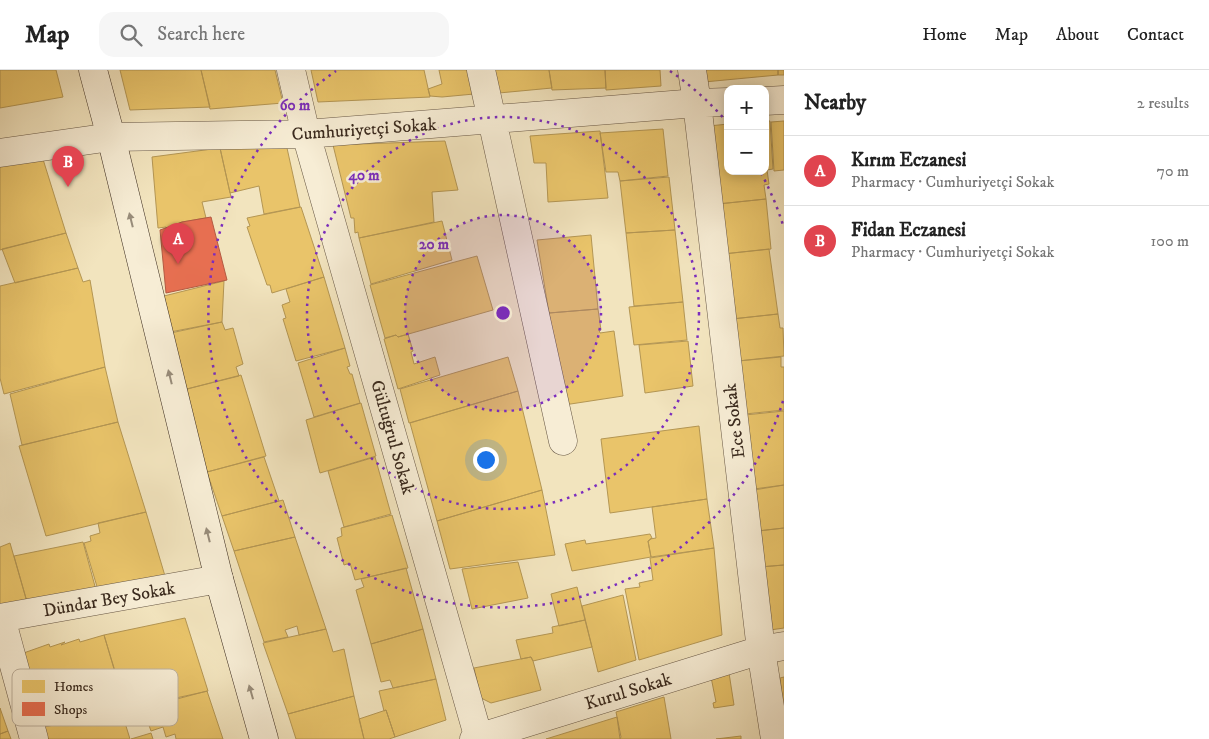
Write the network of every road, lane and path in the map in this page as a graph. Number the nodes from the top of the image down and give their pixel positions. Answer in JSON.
{"nodes":[{"id":1,"x":93,"y":70,"type":"edge"},
{"id":2,"x":291,"y":70,"type":"edge"},
{"id":3,"x":481,"y":70,"type":"edge"},
{"id":4,"x":692,"y":70,"type":"edge"},
{"id":5,"x":784,"y":100,"type":"edge"},
{"id":6,"x":769,"y":101,"type":"edge"},
{"id":7,"x":724,"y":102,"type":"edge"},
{"id":8,"x":697,"y":103,"type":"junction"},
{"id":9,"x":493,"y":119,"type":"junction"},
{"id":10,"x":306,"y":134,"type":"junction"},
{"id":11,"x":111,"y":137,"type":"junction"},
{"id":12,"x":0,"y":153,"type":"edge"},
{"id":13,"x":563,"y":441,"type":"dead end"},
{"id":14,"x":219,"y":579,"type":"junction"},
{"id":15,"x":1,"y":618,"type":"edge"},
{"id":16,"x":773,"y":648,"type":"edge"},
{"id":17,"x":15,"y":669,"type":"edge"},
{"id":18,"x":30,"y":726,"type":"edge"},
{"id":19,"x":34,"y":739,"type":"edge"},
{"id":20,"x":264,"y":739,"type":"edge"},
{"id":21,"x":477,"y":739,"type":"edge"},
{"id":22,"x":775,"y":739,"type":"edge"}],
"edges":[{"from":1,"to":11,"type":"street"},
{"from":2,"to":10,"type":"street","name":"Gültuğrul Sokak"},
{"from":3,"to":9,"type":"street"},
{"from":4,"to":8,"type":"street","name":"Ece Sokak"},
{"from":5,"to":6,"type":"street"},
{"from":7,"to":8,"type":"street","name":"Cumhuriyetçi Sokak"},
{"from":8,"to":9,"type":"street","name":"Cumhuriyetçi Sokak"},
{"from":8,"to":16,"type":"street","name":"Ece Sokak"},
{"from":9,"to":10,"type":"street","name":"Cumhuriyetçi Sokak"},
{"from":9,"to":13,"type":"street"},
{"from":10,"to":11,"type":"street","name":"Cumhuriyetçi Sokak"},
{"from":10,"to":21,"type":"street","name":"Gültuğrul Sokak"},
{"from":11,"to":12,"type":"street","name":"Cumhuriyetçi Sokak"},
{"from":14,"to":11,"type":"street","one_way":true},
{"from":14,"to":15,"type":"street","name":"Dündar Bey Sokak"},
{"from":20,"to":14,"type":"street","one_way":true},
{"from":15,"to":17,"type":"street"},
{"from":16,"to":21,"type":"street","name":"Kurul Sokak"},
{"from":16,"to":22,"type":"street","name":"Ece Sokak"},
{"from":18,"to":19,"type":"street"}]}
